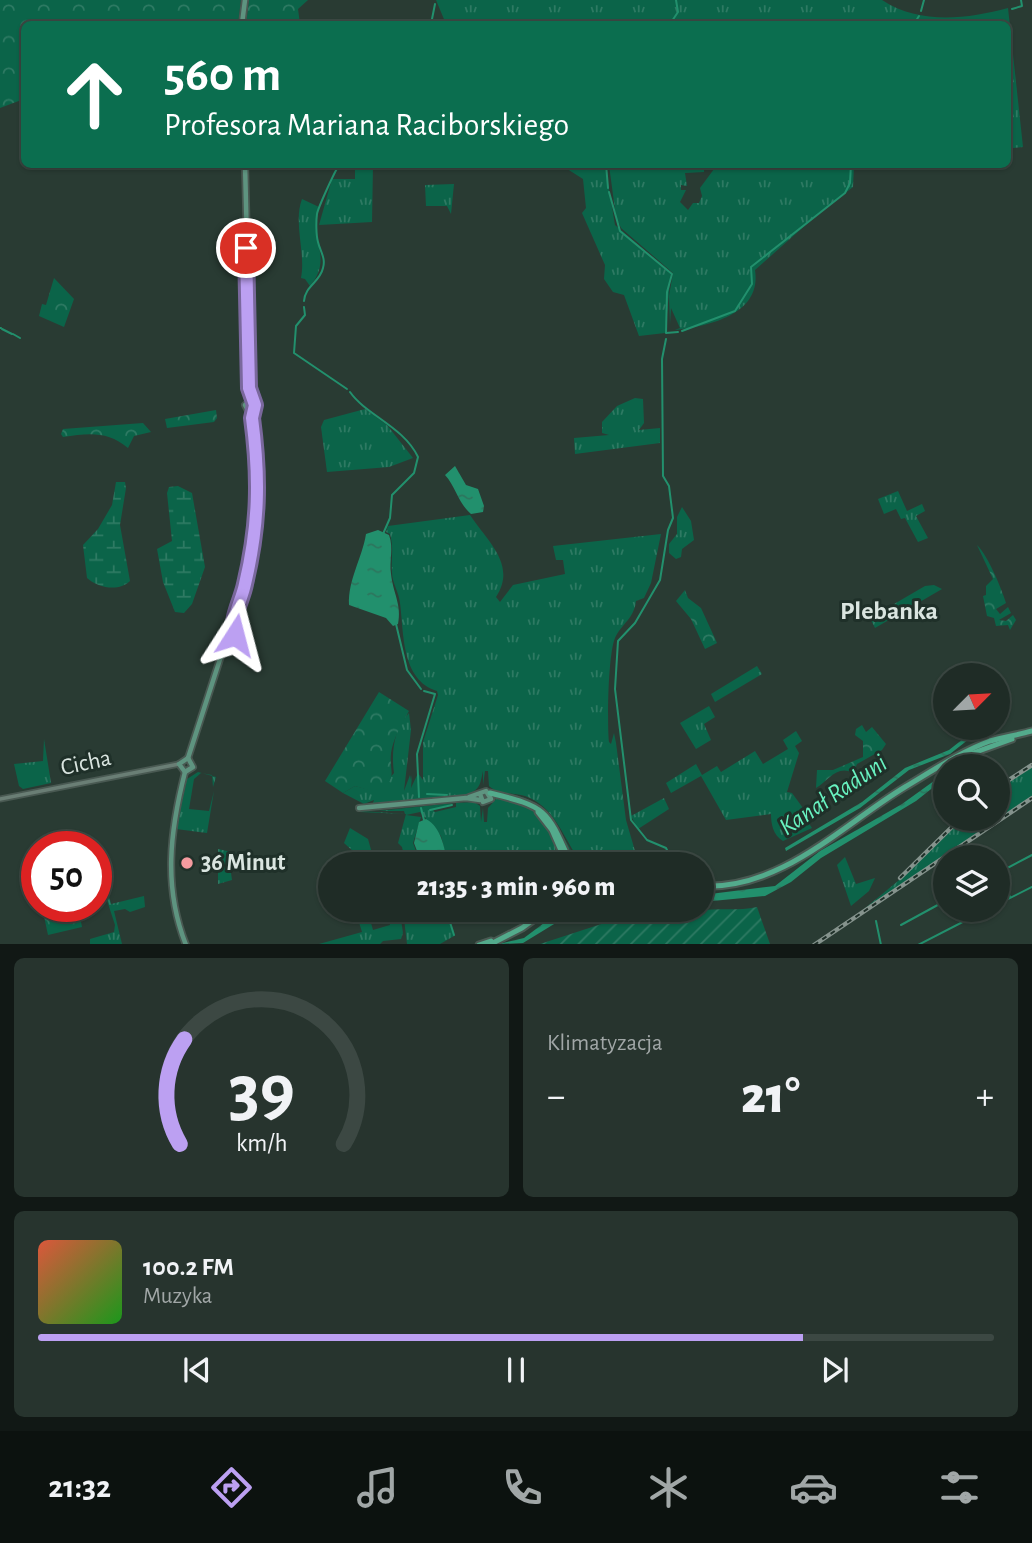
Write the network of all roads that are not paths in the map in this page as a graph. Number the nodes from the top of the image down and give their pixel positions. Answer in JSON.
{"nodes":[{"id":1,"x":245,"y":0,"type":"edge"},
{"id":2,"x":242,"y":21,"type":"edge"},
{"id":3,"x":245,"y":168,"type":"edge"},
{"id":4,"x":231,"y":628,"type":"junction"},
{"id":5,"x":226,"y":641,"type":"junction"},
{"id":6,"x":1032,"y":731,"type":"edge"},
{"id":7,"x":188,"y":758,"type":"junction"},
{"id":8,"x":180,"y":764,"type":"junction"},
{"id":9,"x":185,"y":772,"type":"junction"},
{"id":10,"x":480,"y":797,"type":"junction"},
{"id":11,"x":490,"y":797,"type":"junction"},
{"id":12,"x":0,"y":799,"type":"edge"},
{"id":13,"x":525,"y":801,"type":"junction"},
{"id":14,"x":359,"y":807,"type":"dead end"},
{"id":15,"x":562,"y":852,"type":"edge"},
{"id":16,"x":562,"y":852,"type":"edge"},
{"id":17,"x":714,"y":885,"type":"edge"},
{"id":18,"x":531,"y":922,"type":"edge"},
{"id":19,"x":498,"y":940,"type":"junction"},
{"id":20,"x":186,"y":944,"type":"edge"},
{"id":21,"x":479,"y":944,"type":"edge"},
{"id":22,"x":489,"y":944,"type":"edge"}],
"edges":[{"from":1,"to":2,"type":"main road"},
{"from":3,"to":4,"type":"main road"},
{"from":4,"to":5,"type":"main road"},
{"from":4,"to":5,"type":"main road"},
{"from":5,"to":7,"type":"main road"},
{"from":6,"to":17,"type":"main road"},
{"from":7,"to":8,"type":"main road"},
{"from":7,"to":9,"type":"main road"},
{"from":8,"to":9,"type":"main road"},
{"from":8,"to":12,"type":"street","name":"Cicha"},
{"from":9,"to":20,"type":"main road"},
{"from":10,"to":11,"type":"main road"},
{"from":10,"to":11,"type":"main road"},
{"from":10,"to":14,"type":"main road"},
{"from":11,"to":13,"type":"main road"},
{"from":13,"to":15,"type":"main road"},
{"from":13,"to":16,"type":"main road"},
{"from":18,"to":19,"type":"main road"},
{"from":19,"to":21,"type":"main road"},
{"from":19,"to":22,"type":"main road"}]}
